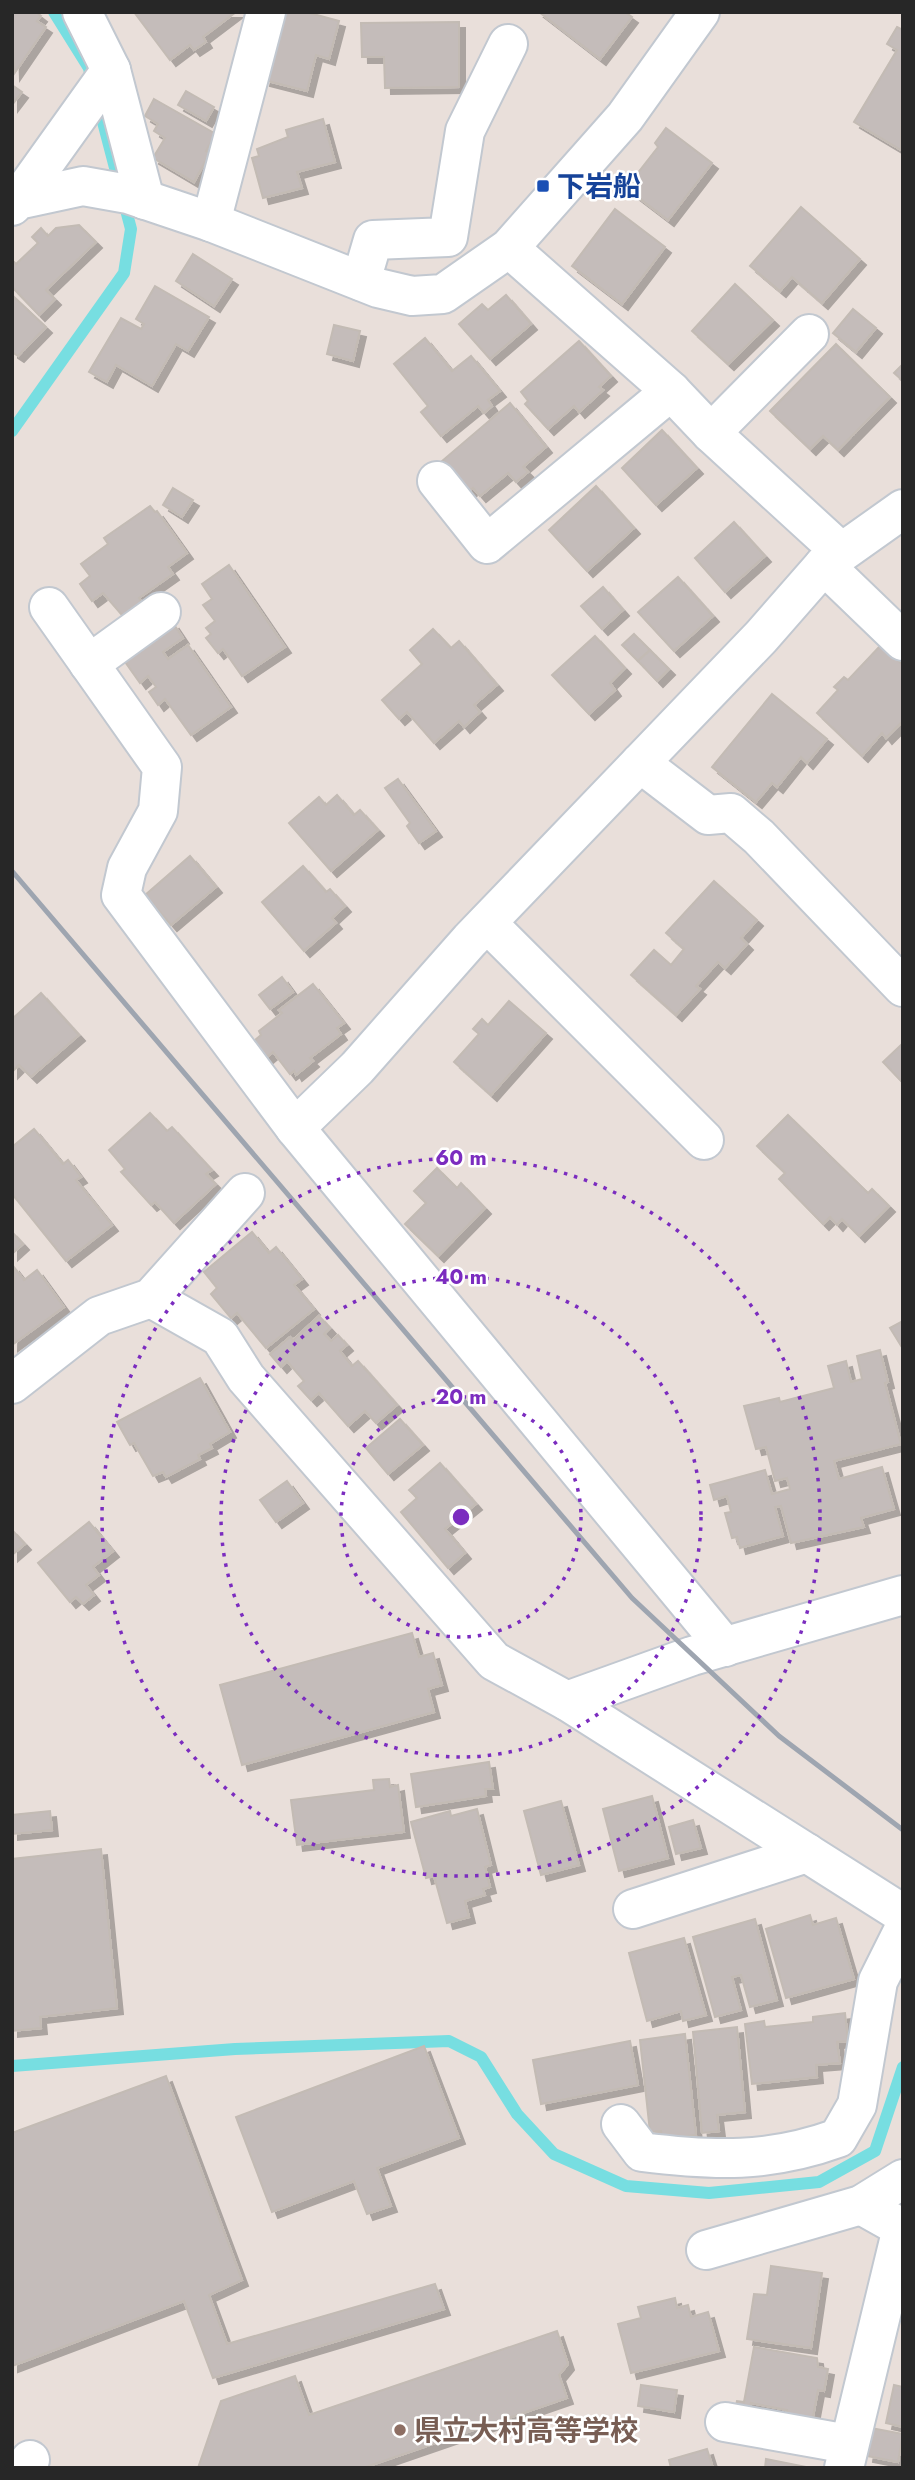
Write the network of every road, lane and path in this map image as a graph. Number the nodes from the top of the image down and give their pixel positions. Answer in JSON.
{"nodes":[{"id":1,"x":82,"y":12,"type":"edge"},
{"id":2,"x":266,"y":12,"type":"edge"},
{"id":3,"x":700,"y":12,"type":"edge"},
{"id":4,"x":508,"y":44,"type":"dead end"},
{"id":5,"x":111,"y":72,"type":"junction"},
{"id":6,"x":122,"y":194,"type":"junction"},
{"id":7,"x":14,"y":200,"type":"edge"},
{"id":8,"x":211,"y":222,"type":"junction"},
{"id":9,"x":509,"y":248,"type":"junction"},
{"id":10,"x":361,"y":281,"type":"junction"},
{"id":11,"x":810,"y":334,"type":"dead end"},
{"id":12,"x":671,"y":391,"type":"junction"},
{"id":13,"x":711,"y":433,"type":"junction"},
{"id":14,"x":437,"y":481,"type":"dead end"},
{"id":15,"x":903,"y":509,"type":"edge"},
{"id":16,"x":832,"y":558,"type":"junction"},
{"id":17,"x":49,"y":607,"type":"dead end"},
{"id":18,"x":161,"y":612,"type":"dead end"},
{"id":19,"x":903,"y":641,"type":"edge"},
{"id":20,"x":89,"y":664,"type":"junction"},
{"id":21,"x":640,"y":763,"type":"junction"},
{"id":22,"x":487,"y":923,"type":"junction"},
{"id":23,"x":903,"y":987,"type":"edge"},
{"id":24,"x":295,"y":1128,"type":"junction"},
{"id":25,"x":704,"y":1140,"type":"dead end"},
{"id":26,"x":244,"y":1193,"type":"dead end"},
{"id":27,"x":151,"y":1298,"type":"junction"},
{"id":28,"x":12,"y":1384,"type":"edge"},
{"id":29,"x":903,"y":1595,"type":"edge"},
{"id":30,"x":725,"y":1647,"type":"junction"},
{"id":31,"x":567,"y":1701,"type":"junction"},
{"id":32,"x":807,"y":1853,"type":"junction"},
{"id":33,"x":633,"y":1909,"type":"dead end"},
{"id":34,"x":903,"y":1914,"type":"edge"},
{"id":35,"x":903,"y":1931,"type":"edge"},
{"id":36,"x":621,"y":2124,"type":"dead end"},
{"id":37,"x":903,"y":2179,"type":"edge"},
{"id":38,"x":861,"y":2205,"type":"junction"},
{"id":39,"x":902,"y":2228,"type":"edge"},
{"id":40,"x":706,"y":2250,"type":"dead end"},
{"id":41,"x":725,"y":2422,"type":"dead end"},
{"id":42,"x":846,"y":2456,"type":"edge"}],
"edges":[{"from":1,"to":5,"type":"street"},
{"from":2,"to":8,"type":"street"},
{"from":3,"to":9,"type":"street"},
{"from":4,"to":10,"type":"street"},
{"from":5,"to":6,"type":"street"},
{"from":5,"to":7,"type":"street"},
{"from":6,"to":7,"type":"street"},
{"from":6,"to":8,"type":"street"},
{"from":8,"to":10,"type":"street"},
{"from":9,"to":10,"type":"street"},
{"from":9,"to":12,"type":"street"},
{"from":11,"to":13,"type":"street"},
{"from":12,"to":13,"type":"street"},
{"from":12,"to":14,"type":"street"},
{"from":13,"to":16,"type":"street"},
{"from":15,"to":16,"type":"street"},
{"from":16,"to":19,"type":"street"},
{"from":16,"to":21,"type":"street"},
{"from":17,"to":20,"type":"street"},
{"from":18,"to":20,"type":"street"},
{"from":20,"to":24,"type":"street"},
{"from":21,"to":22,"type":"street"},
{"from":21,"to":23,"type":"street"},
{"from":22,"to":24,"type":"street"},
{"from":22,"to":25,"type":"street"},
{"from":24,"to":30,"type":"street"},
{"from":26,"to":27,"type":"street"},
{"from":27,"to":28,"type":"street"},
{"from":27,"to":31,"type":"street"},
{"from":29,"to":30,"type":"street"},
{"from":30,"to":31,"type":"street"},
{"from":31,"to":32,"type":"street"},
{"from":32,"to":33,"type":"street"},
{"from":32,"to":34,"type":"street"},
{"from":35,"to":36,"type":"street"},
{"from":37,"to":38,"type":"street"},
{"from":38,"to":39,"type":"street"},
{"from":38,"to":40,"type":"street"},
{"from":39,"to":42,"type":"street"},
{"from":41,"to":42,"type":"street"}]}
